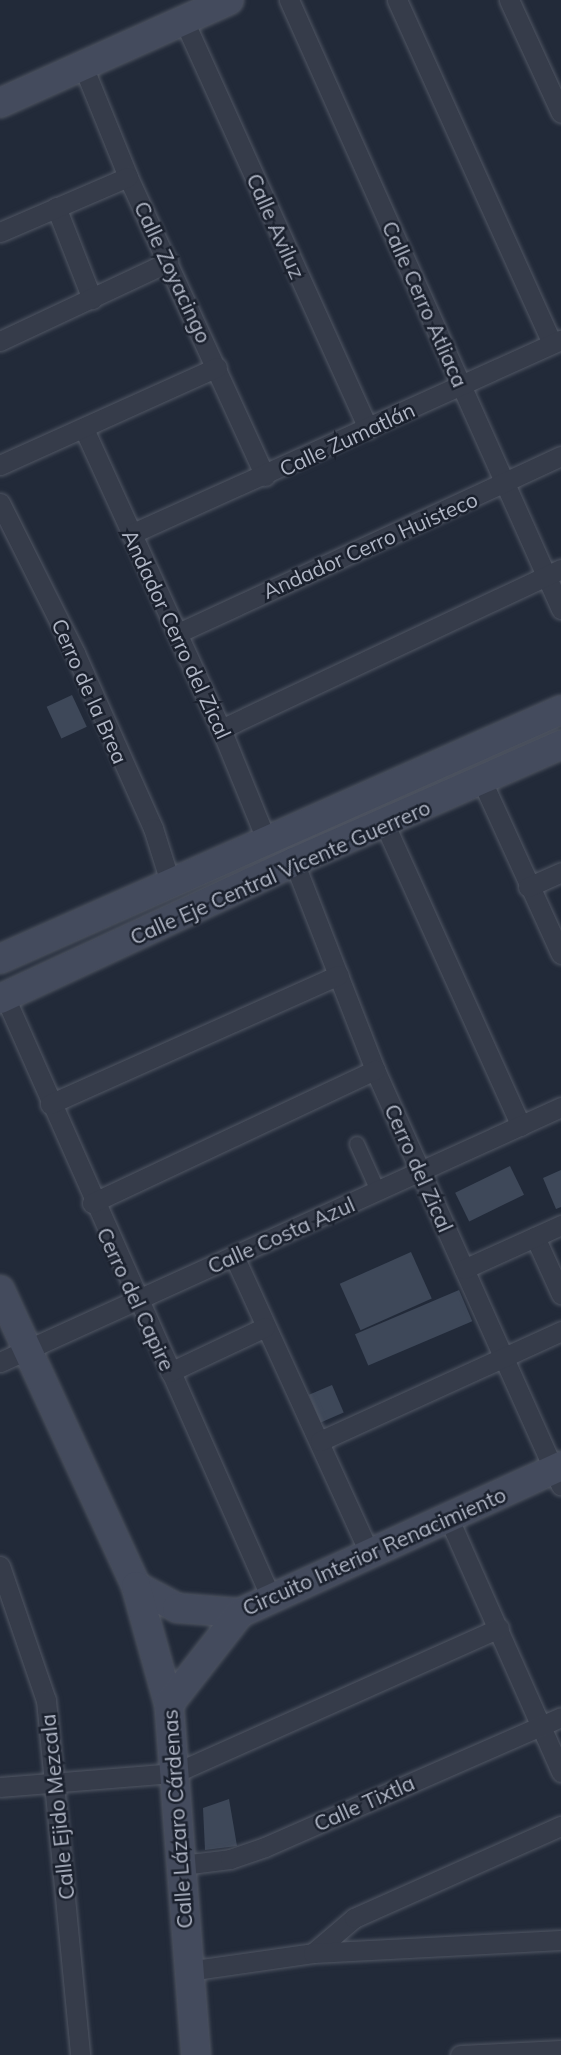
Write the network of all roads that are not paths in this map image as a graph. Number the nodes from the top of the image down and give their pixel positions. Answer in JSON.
{"nodes":[{"id":1,"x":289,"y":0,"type":"edge"},
{"id":2,"x":397,"y":0,"type":"edge"},
{"id":3,"x":509,"y":0,"type":"edge"},
{"id":4,"x":224,"y":1,"type":"edge"},
{"id":5,"x":185,"y":23,"type":"junction"},
{"id":6,"x":83,"y":66,"type":"junction"},
{"id":7,"x":0,"y":103,"type":"edge"},
{"id":8,"x":561,"y":113,"type":"edge"},
{"id":9,"x":128,"y":177,"type":"junction"},
{"id":10,"x":56,"y":207,"type":"junction"},
{"id":11,"x":0,"y":232,"type":"edge"},
{"id":12,"x":168,"y":262,"type":"junction"},
{"id":13,"x":92,"y":299,"type":"junction"},
{"id":14,"x":0,"y":341,"type":"edge"},
{"id":15,"x":557,"y":341,"type":"edge"},
{"id":16,"x":217,"y":367,"type":"junction"},
{"id":17,"x":461,"y":386,"type":"junction"},
{"id":18,"x":84,"y":429,"type":"junction"},
{"id":19,"x":368,"y":429,"type":"junction"},
{"id":20,"x":561,"y":456,"type":"edge"},
{"id":21,"x":0,"y":465,"type":"edge"},
{"id":22,"x":265,"y":476,"type":"junction"},
{"id":23,"x":507,"y":483,"type":"junction"},
{"id":24,"x":0,"y":503,"type":"edge"},
{"id":25,"x":131,"y":534,"type":"junction"},
{"id":26,"x":553,"y":572,"type":"edge"},
{"id":27,"x":561,"y":609,"type":"edge"},
{"id":28,"x":178,"y":633,"type":"junction"},
{"id":29,"x":561,"y":710,"type":"edge"},
{"id":30,"x":221,"y":729,"type":"junction"},
{"id":31,"x":561,"y":745,"type":"edge"},
{"id":32,"x":482,"y":781,"type":"junction"},
{"id":33,"x":385,"y":825,"type":"junction"},
{"id":34,"x":266,"y":839,"type":"junction"},
{"id":35,"x":294,"y":862,"type":"junction"},
{"id":36,"x":561,"y":872,"type":"edge"},
{"id":37,"x":170,"y":882,"type":"junction"},
{"id":38,"x":528,"y":887,"type":"junction"},
{"id":39,"x":561,"y":954,"type":"edge"},
{"id":40,"x":0,"y":959,"type":"edge"},
{"id":41,"x":338,"y":975,"type":"junction"},
{"id":42,"x":2,"y":998,"type":"edge"},
{"id":43,"x":375,"y":1070,"type":"junction"},
{"id":44,"x":50,"y":1104,"type":"junction"},
{"id":45,"x":561,"y":1107,"type":"edge"},
{"id":46,"x":521,"y":1126,"type":"junction"},
{"id":47,"x":357,"y":1144,"type":"dead end"},
{"id":48,"x":420,"y":1172,"type":"junction"},
{"id":49,"x":378,"y":1191,"type":"junction"},
{"id":50,"x":92,"y":1203,"type":"junction"},
{"id":51,"x":561,"y":1225,"type":"edge"},
{"id":52,"x":535,"y":1237,"type":"junction"},
{"id":53,"x":234,"y":1255,"type":"junction"},
{"id":54,"x":464,"y":1269,"type":"junction"},
{"id":55,"x":0,"y":1290,"type":"edge"},
{"id":56,"x":561,"y":1294,"type":"edge"},
{"id":57,"x":137,"y":1300,"type":"junction"},
{"id":58,"x":265,"y":1327,"type":"junction"},
{"id":59,"x":561,"y":1331,"type":"edge"},
{"id":60,"x":28,"y":1349,"type":"junction"},
{"id":61,"x":503,"y":1358,"type":"junction"},
{"id":62,"x":0,"y":1362,"type":"edge"},
{"id":63,"x":170,"y":1372,"type":"junction"},
{"id":64,"x":320,"y":1441,"type":"junction"},
{"id":65,"x":559,"y":1473,"type":"edge"},
{"id":66,"x":449,"y":1519,"type":"junction"},
{"id":67,"x":370,"y":1555,"type":"junction"},
{"id":68,"x":0,"y":1566,"type":"edge"},
{"id":69,"x":136,"y":1586,"type":"junction"},
{"id":70,"x":272,"y":1600,"type":"junction"},
{"id":71,"x":240,"y":1613,"type":"junction"},
{"id":72,"x":499,"y":1628,"type":"junction"},
{"id":73,"x":169,"y":1704,"type":"junction"},
{"id":74,"x":561,"y":1717,"type":"edge"},
{"id":75,"x":541,"y":1724,"type":"junction"},
{"id":76,"x":561,"y":1772,"type":"edge"},
{"id":77,"x":175,"y":1773,"type":"junction"},
{"id":78,"x":57,"y":1783,"type":"junction"},
{"id":79,"x":0,"y":1787,"type":"edge"},
{"id":80,"x":561,"y":1826,"type":"edge"},
{"id":81,"x":182,"y":1865,"type":"junction"},
{"id":82,"x":561,"y":1940,"type":"edge"},
{"id":83,"x":313,"y":1953,"type":"junction"},
{"id":84,"x":188,"y":1970,"type":"junction"},
{"id":85,"x":561,"y":2050,"type":"edge"},
{"id":86,"x":80,"y":2055,"type":"edge"},
{"id":87,"x":195,"y":2055,"type":"edge"},
{"id":88,"x":460,"y":2055,"type":"edge"}],
"edges":[{"from":1,"to":17,"type":"street","name":"Calle Cerro Atliaca"},
{"from":2,"to":15,"type":"street"},
{"from":3,"to":8,"type":"street"},
{"from":4,"to":5,"type":"main road"},
{"from":5,"to":6,"type":"main road"},
{"from":5,"to":19,"type":"street","name":"Calle Aviluz"},
{"from":6,"to":7,"type":"main road"},
{"from":6,"to":9,"type":"street","name":"Calle Zoyacingo"},
{"from":9,"to":10,"type":"street"},
{"from":9,"to":12,"type":"street","name":"Calle Zoyacingo"},
{"from":10,"to":11,"type":"street"},
{"from":10,"to":13,"type":"street"},
{"from":12,"to":13,"type":"street"},
{"from":12,"to":16,"type":"street","name":"Calle Zoyacingo"},
{"from":13,"to":14,"type":"street"},
{"from":15,"to":17,"type":"street","name":"Calle Zumatlán"},
{"from":16,"to":18,"type":"street"},
{"from":16,"to":22,"type":"street","name":"Calle Zoyacingo"},
{"from":17,"to":19,"type":"street","name":"Calle Zumatlán"},
{"from":17,"to":23,"type":"street","name":"Calle Cerro Atliaca"},
{"from":18,"to":21,"type":"street"},
{"from":18,"to":25,"type":"street","name":"Andador Cerro del Zical"},
{"from":19,"to":22,"type":"street","name":"Calle Zumatlán"},
{"from":20,"to":23,"type":"street","name":"Andador Cerro Huisteco"},
{"from":22,"to":25,"type":"street","name":"Calle Zumatlán"},
{"from":23,"to":26,"type":"street","name":"Calle Cerro Atliaca"},
{"from":23,"to":28,"type":"street","name":"Andador Cerro Huisteco"},
{"from":24,"to":37,"type":"street","name":"Cerro de la Brea"},
{"from":25,"to":28,"type":"street","name":"Andador Cerro del Zical"},
{"from":26,"to":27,"type":"street","name":"Calle Cerro Atliaca"},
{"from":26,"to":30,"type":"street"},
{"from":28,"to":30,"type":"street","name":"Andador Cerro del Zical"},
{"from":29,"to":34,"type":"main road","name":"Calle Eje Central Vicente Guerrero"},
{"from":30,"to":34,"type":"street","name":"Andador Cerro del Zical"},
{"from":31,"to":32,"type":"main road","name":"Calle Eje Central Vicente Guerrero"},
{"from":32,"to":33,"type":"main road","name":"Calle Eje Central Vicente Guerrero"},
{"from":32,"to":38,"type":"street"},
{"from":33,"to":35,"type":"main road","name":"Calle Eje Central Vicente Guerrero"},
{"from":33,"to":46,"type":"street"},
{"from":34,"to":37,"type":"main road","name":"Calle Eje Central Vicente Guerrero"},
{"from":35,"to":41,"type":"street","name":"Cerro del Zical"},
{"from":35,"to":42,"type":"main road","name":"Calle Eje Central Vicente Guerrero"},
{"from":36,"to":38,"type":"street"},
{"from":37,"to":40,"type":"main road","name":"Calle Eje Central Vicente Guerrero"},
{"from":38,"to":39,"type":"street"},
{"from":41,"to":43,"type":"street","name":"Cerro del Zical"},
{"from":41,"to":44,"type":"street"},
{"from":42,"to":44,"type":"street","name":"Cerro del Capire"},
{"from":43,"to":48,"type":"street","name":"Cerro del Zical"},
{"from":43,"to":50,"type":"street"},
{"from":44,"to":50,"type":"street","name":"Cerro del Capire"},
{"from":45,"to":46,"type":"street","name":"Calle Costa Azul"},
{"from":46,"to":48,"type":"street","name":"Calle Costa Azul"},
{"from":47,"to":49,"type":"street"},
{"from":48,"to":49,"type":"street","name":"Calle Costa Azul"},
{"from":48,"to":54,"type":"street","name":"Cerro del Zical"},
{"from":49,"to":53,"type":"street","name":"Calle Costa Azul"},
{"from":50,"to":57,"type":"street","name":"Cerro del Capire"},
{"from":51,"to":52,"type":"street"},
{"from":52,"to":54,"type":"street"},
{"from":52,"to":56,"type":"street"},
{"from":53,"to":57,"type":"street","name":"Calle Costa Azul"},
{"from":53,"to":58,"type":"street"},
{"from":54,"to":61,"type":"street","name":"Cerro del Zical"},
{"from":55,"to":60,"type":"main road"},
{"from":57,"to":60,"type":"street","name":"Calle Costa Azul"},
{"from":57,"to":63,"type":"street","name":"Cerro del Capire"},
{"from":58,"to":63,"type":"street"},
{"from":58,"to":64,"type":"street"},
{"from":59,"to":61,"type":"street"},
{"from":60,"to":62,"type":"street","name":"Calle Costa Azul"},
{"from":60,"to":69,"type":"main road"},
{"from":61,"to":64,"type":"street"},
{"from":61,"to":65,"type":"street","name":"Cerro del Zical"},
{"from":63,"to":70,"type":"street","name":"Cerro del Capire"},
{"from":64,"to":67,"type":"street"},
{"from":65,"to":66,"type":"main road","name":"Circuito Interior Renacimiento"},
{"from":66,"to":67,"type":"main road","name":"Circuito Interior Renacimiento"},
{"from":66,"to":72,"type":"street"},
{"from":67,"to":70,"type":"main road","name":"Circuito Interior Renacimiento"},
{"from":68,"to":78,"type":"street","name":"Calle Ejido Mezcala"},
{"from":69,"to":71,"type":"main road","name":"Circuito Interior Renacimiento"},
{"from":69,"to":73,"type":"main road","name":"Calle Lázaro Cárdenas"},
{"from":70,"to":71,"type":"main road","name":"Circuito Interior Renacimiento"},
{"from":71,"to":73,"type":"main road"},
{"from":72,"to":75,"type":"street"},
{"from":72,"to":77,"type":"street"},
{"from":73,"to":77,"type":"main road","name":"Calle Lázaro Cárdenas"},
{"from":74,"to":75,"type":"street","name":"Calle Tixtla"},
{"from":75,"to":76,"type":"street"},
{"from":75,"to":81,"type":"street","name":"Calle Tixtla"},
{"from":77,"to":78,"type":"street"},
{"from":77,"to":81,"type":"main road","name":"Calle Lázaro Cárdenas"},
{"from":78,"to":79,"type":"street"},
{"from":78,"to":86,"type":"street","name":"Calle Ejido Mezcala"},
{"from":80,"to":83,"type":"street"},
{"from":81,"to":84,"type":"main road","name":"Calle Lázaro Cárdenas"},
{"from":82,"to":83,"type":"street"},
{"from":83,"to":84,"type":"street"},
{"from":84,"to":87,"type":"main road","name":"Calle Lázaro Cárdenas"},
{"from":85,"to":88,"type":"street"}]}
